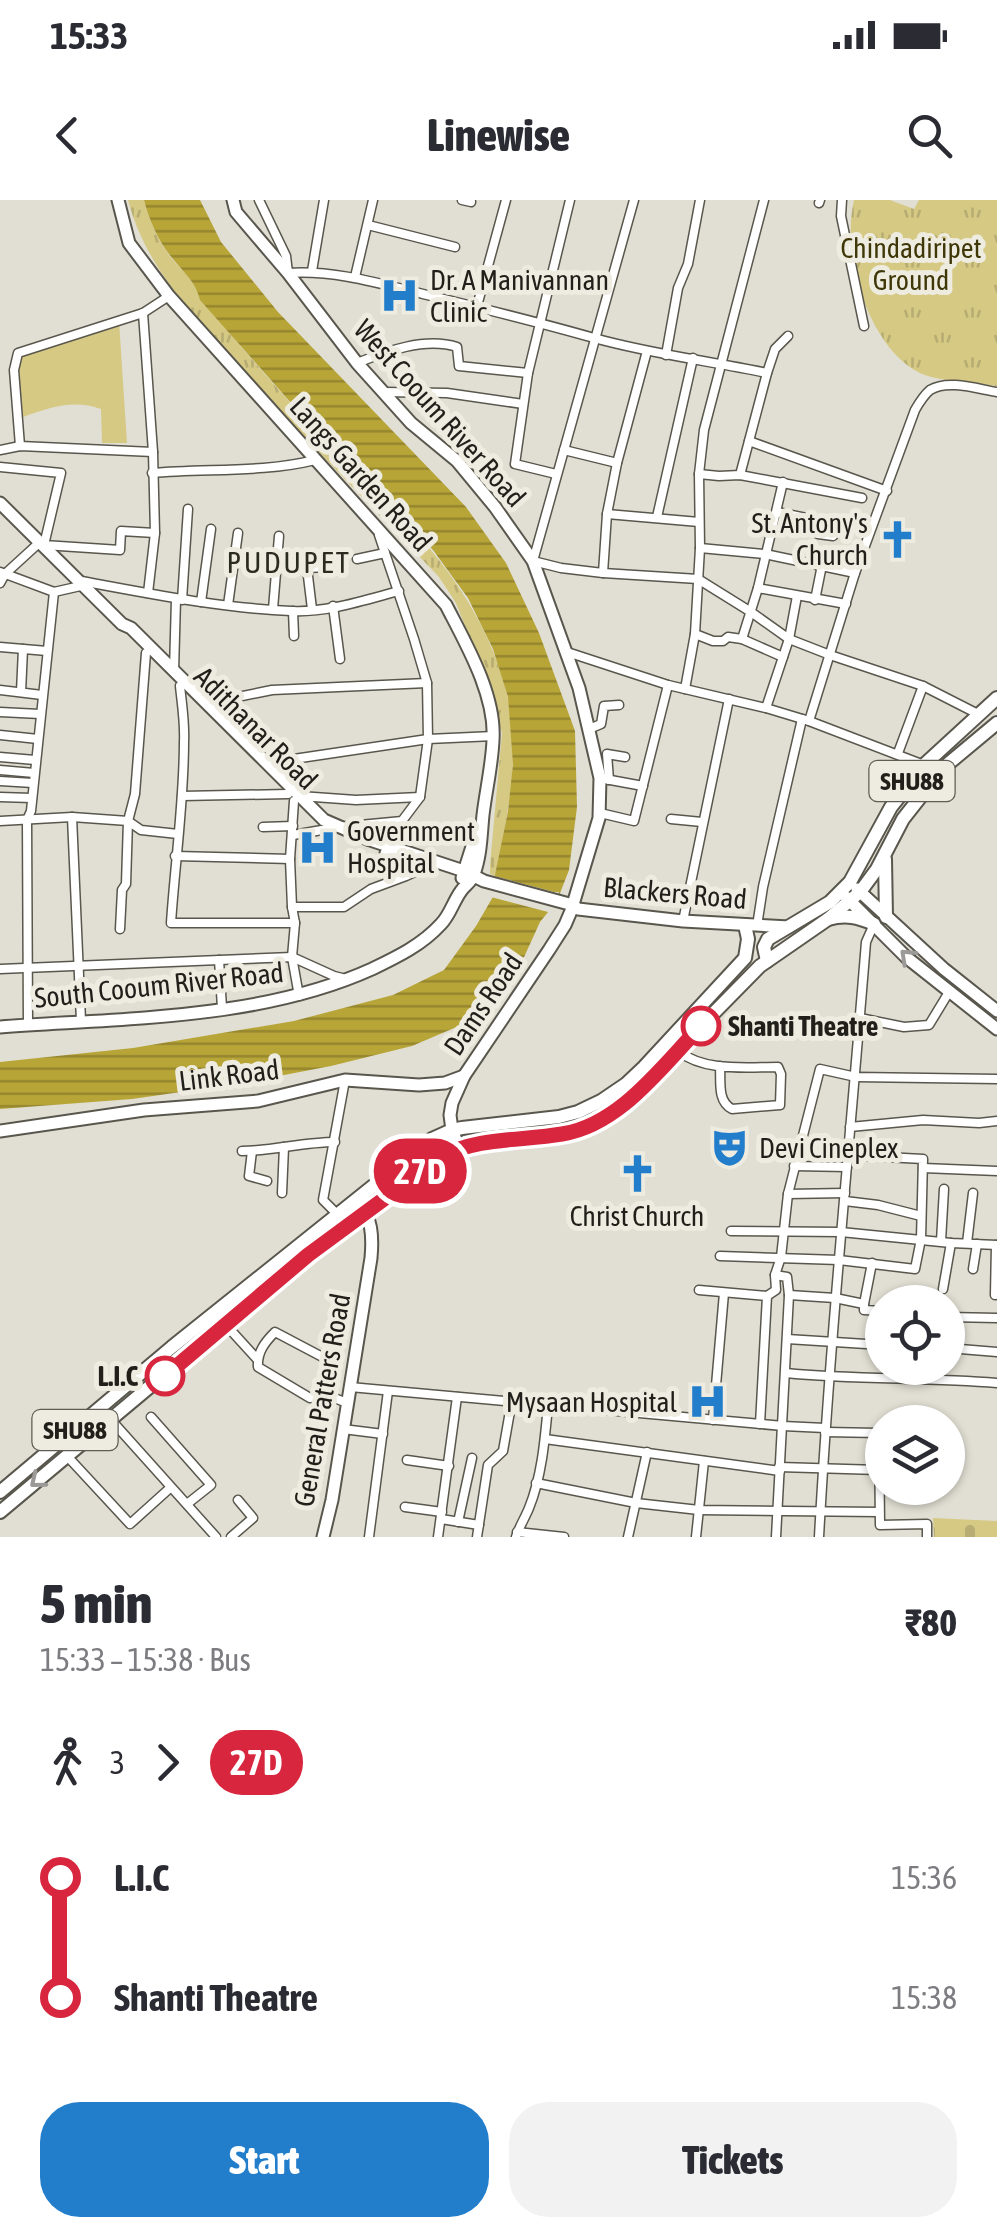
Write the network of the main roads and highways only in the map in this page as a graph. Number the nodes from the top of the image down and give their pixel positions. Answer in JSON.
{"nodes":[{"id":1,"x":997,"y":698,"type":"edge"},
{"id":2,"x":997,"y":722,"type":"edge"},
{"id":3,"x":885,"y":851,"type":"junction"},
{"id":4,"x":850,"y":892,"type":"junction"},
{"id":5,"x":828,"y":918,"type":"junction"},
{"id":6,"x":751,"y":925,"type":"road end"},
{"id":7,"x":745,"y":958,"type":"junction"},
{"id":8,"x":764,"y":964,"type":"junction"},
{"id":9,"x":583,"y":1109,"type":"junction"},
{"id":10,"x":562,"y":1116,"type":"junction"},
{"id":11,"x":578,"y":1130,"type":"junction"},
{"id":12,"x":354,"y":1211,"type":"junction"},
{"id":13,"x":150,"y":1367,"type":"junction"},
{"id":14,"x":161,"y":1379,"type":"junction"},
{"id":15,"x":0,"y":1492,"type":"edge"},
{"id":16,"x":0,"y":1512,"type":"edge"}],
"edges":[{"from":1,"to":4,"type":"main road","number":"SHU88"},
{"from":2,"to":3,"type":"main road","number":"SHU88"},
{"from":3,"to":4,"type":"main road","number":"SHU88"},
{"from":3,"to":5,"type":"main road"},
{"from":4,"to":5,"type":"main road","number":"SHU88"},
{"from":4,"to":8,"type":"main road","number":"SHU88"},
{"from":5,"to":8,"type":"main road","number":"SHU88"},
{"from":6,"to":7,"type":"main road"},
{"from":7,"to":8,"type":"main road"},
{"from":7,"to":9,"type":"main road","number":"SHU88"},
{"from":8,"to":11,"type":"main road","number":"SHU88"},
{"from":9,"to":10,"type":"main road","number":"SHU88"},
{"from":9,"to":11,"type":"main road"},
{"from":10,"to":11,"type":"main road"},
{"from":10,"to":12,"type":"main road","number":"SHU88"},
{"from":11,"to":12,"type":"main road","number":"SHU88"},
{"from":12,"to":13,"type":"main road","number":"SHU88"},
{"from":12,"to":14,"type":"main road","number":"SHU88"},
{"from":13,"to":14,"type":"main road"},
{"from":13,"to":15,"type":"main road","number":"SHU88"},
{"from":14,"to":16,"type":"main road","number":"SHU88","one_way":true}]}
